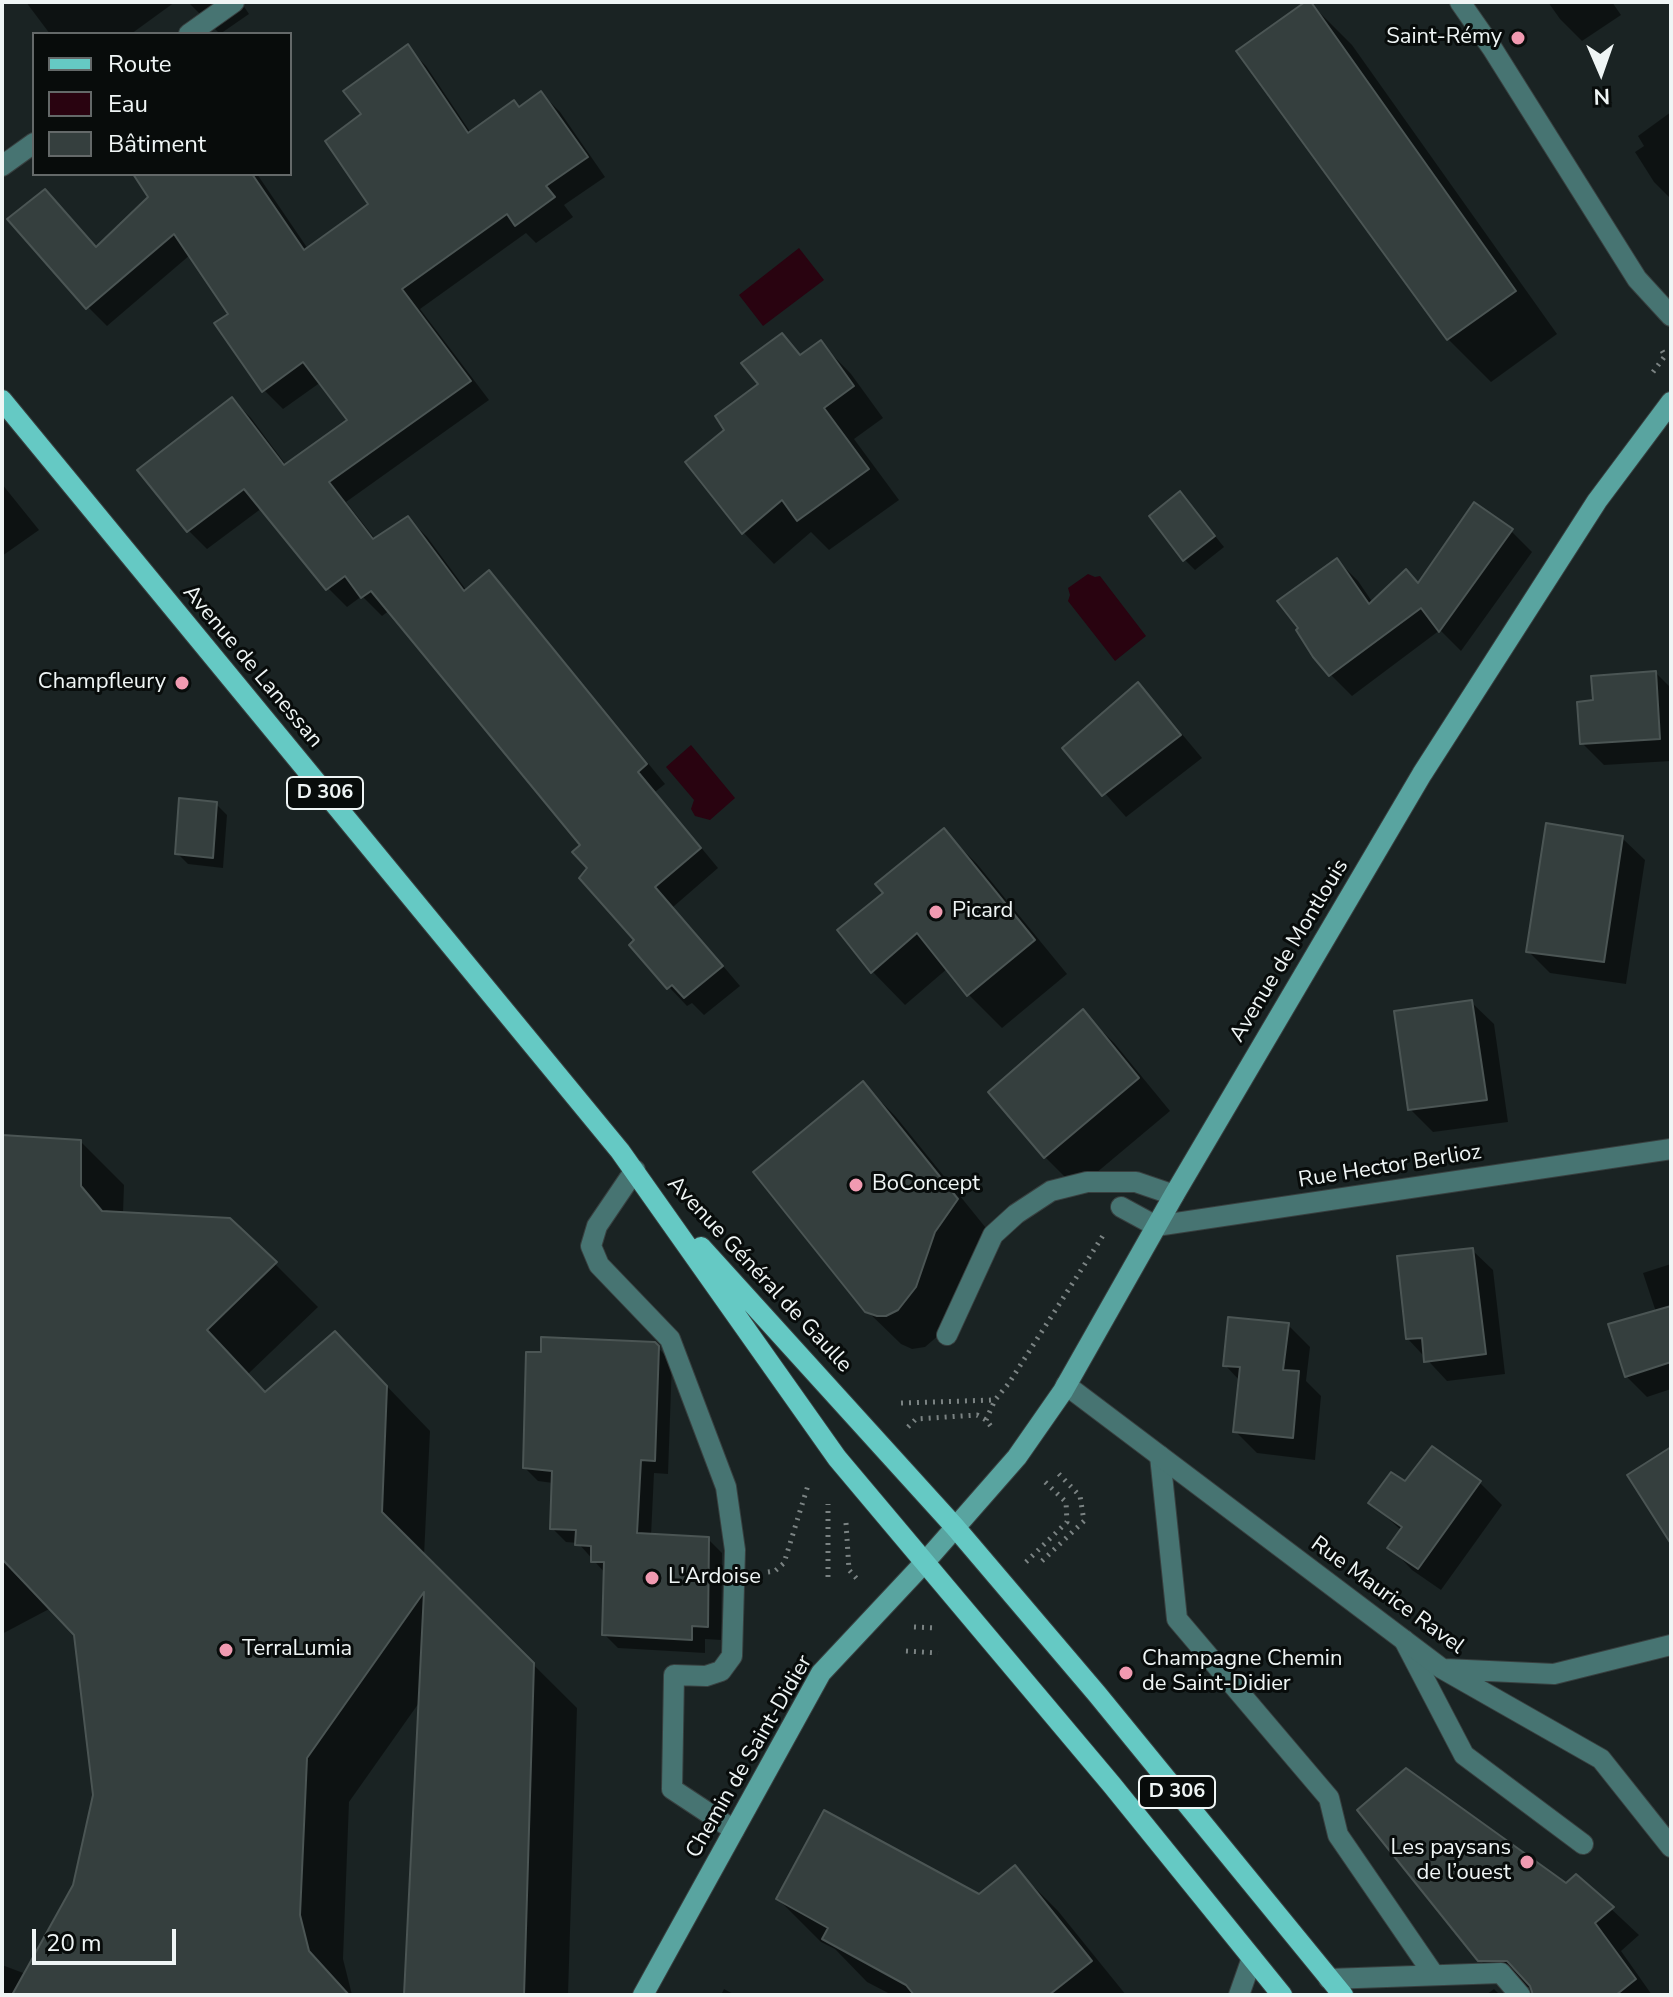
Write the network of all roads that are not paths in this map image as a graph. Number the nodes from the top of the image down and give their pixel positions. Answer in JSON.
{"nodes":[{"id":1,"x":234,"y":2,"type":"edge"},
{"id":2,"x":1460,"y":2,"type":"edge"},
{"id":3,"x":192,"y":32,"type":"edge"},
{"id":4,"x":32,"y":144,"type":"edge"},
{"id":5,"x":2,"y":166,"type":"edge"},
{"id":6,"x":1671,"y":316,"type":"edge"},
{"id":7,"x":2,"y":400,"type":"edge"},
{"id":8,"x":1671,"y":402,"type":"edge"},
{"id":9,"x":1671,"y":1149,"type":"edge"},
{"id":10,"x":635,"y":1170,"type":"junction"},
{"id":11,"x":647,"y":1188,"type":"junction"},
{"id":12,"x":1174,"y":1195,"type":"junction"},
{"id":13,"x":1121,"y":1207,"type":"dead end"},
{"id":14,"x":1156,"y":1226,"type":"junction"},
{"id":15,"x":947,"y":1335,"type":"dead end"},
{"id":16,"x":1066,"y":1385,"type":"junction"},
{"id":17,"x":1160,"y":1456,"type":"junction"},
{"id":18,"x":955,"y":1527,"type":"junction"},
{"id":19,"x":925,"y":1562,"type":"junction"},
{"id":20,"x":1404,"y":1640,"type":"junction"},
{"id":21,"x":1671,"y":1645,"type":"edge"},
{"id":22,"x":1441,"y":1668,"type":"junction"},
{"id":23,"x":734,"y":1830,"type":"junction"},
{"id":24,"x":1583,"y":1844,"type":"dead end"},
{"id":25,"x":1671,"y":1847,"type":"edge"},
{"id":26,"x":1252,"y":1958,"type":"junction"},
{"id":27,"x":1434,"y":1975,"type":"junction"},
{"id":28,"x":1408,"y":1976,"type":"junction"},
{"id":29,"x":1329,"y":1979,"type":"junction"},
{"id":30,"x":643,"y":1995,"type":"edge"},
{"id":31,"x":1239,"y":1995,"type":"edge"},
{"id":32,"x":1282,"y":1995,"type":"edge"},
{"id":33,"x":1343,"y":1995,"type":"edge"},
{"id":34,"x":1423,"y":1995,"type":"edge"},
{"id":35,"x":1520,"y":1995,"type":"edge"}],
"edges":[{"from":1,"to":3,"type":"street"},
{"from":2,"to":6,"type":"street"},
{"from":4,"to":5,"type":"street"},
{"from":7,"to":10,"type":"main road","name":"Avenue de Lanessan","number":"D 306"},
{"from":8,"to":12,"type":"street","name":"Avenue de Montlouis"},
{"from":9,"to":14,"type":"street","name":"Rue Hector Berlioz"},
{"from":10,"to":11,"type":"main road","name":"Avenue de Lanessan","number":"D 306"},
{"from":10,"to":23,"type":"street"},
{"from":11,"to":18,"type":"main road","name":"Avenue Général de Gaulle","number":"D 306"},
{"from":11,"to":19,"type":"main road","name":"Avenue Général de Gaulle","number":"D 306"},
{"from":12,"to":14,"type":"street","name":"Avenue de Montlouis"},
{"from":12,"to":15,"type":"street"},
{"from":13,"to":14,"type":"street"},
{"from":14,"to":16,"type":"street","name":"Avenue de Montlouis"},
{"from":16,"to":17,"type":"street","name":"Rue Maurice Ravel"},
{"from":16,"to":18,"type":"street","name":"Avenue de Montlouis"},
{"from":17,"to":20,"type":"street","name":"Rue Maurice Ravel"},
{"from":17,"to":27,"type":"street"},
{"from":18,"to":19,"type":"street","name":"Chemin de Saint-Didier"},
{"from":18,"to":29,"type":"main road","name":"Avenue Général de Gaulle","number":"D 306"},
{"from":19,"to":23,"type":"street","name":"Chemin de Saint-Didier"},
{"from":19,"to":26,"type":"main road","name":"Avenue Général de Gaulle","number":"D 306"},
{"from":20,"to":22,"type":"street","name":"Rue Maurice Ravel"},
{"from":20,"to":24,"type":"street"},
{"from":21,"to":22,"type":"street"},
{"from":22,"to":25,"type":"street","name":"Rue Maurice Ravel"},
{"from":23,"to":30,"type":"street","name":"Chemin de Saint-Didier"},
{"from":26,"to":31,"type":"street"},
{"from":26,"to":32,"type":"main road","name":"Avenue Général de Gaulle","number":"D 306"},
{"from":27,"to":28,"type":"street"},
{"from":27,"to":35,"type":"street"},
{"from":28,"to":29,"type":"street"},
{"from":28,"to":34,"type":"street"},
{"from":29,"to":33,"type":"main road","name":"Avenue Général de Gaulle","number":"D 306"}]}
